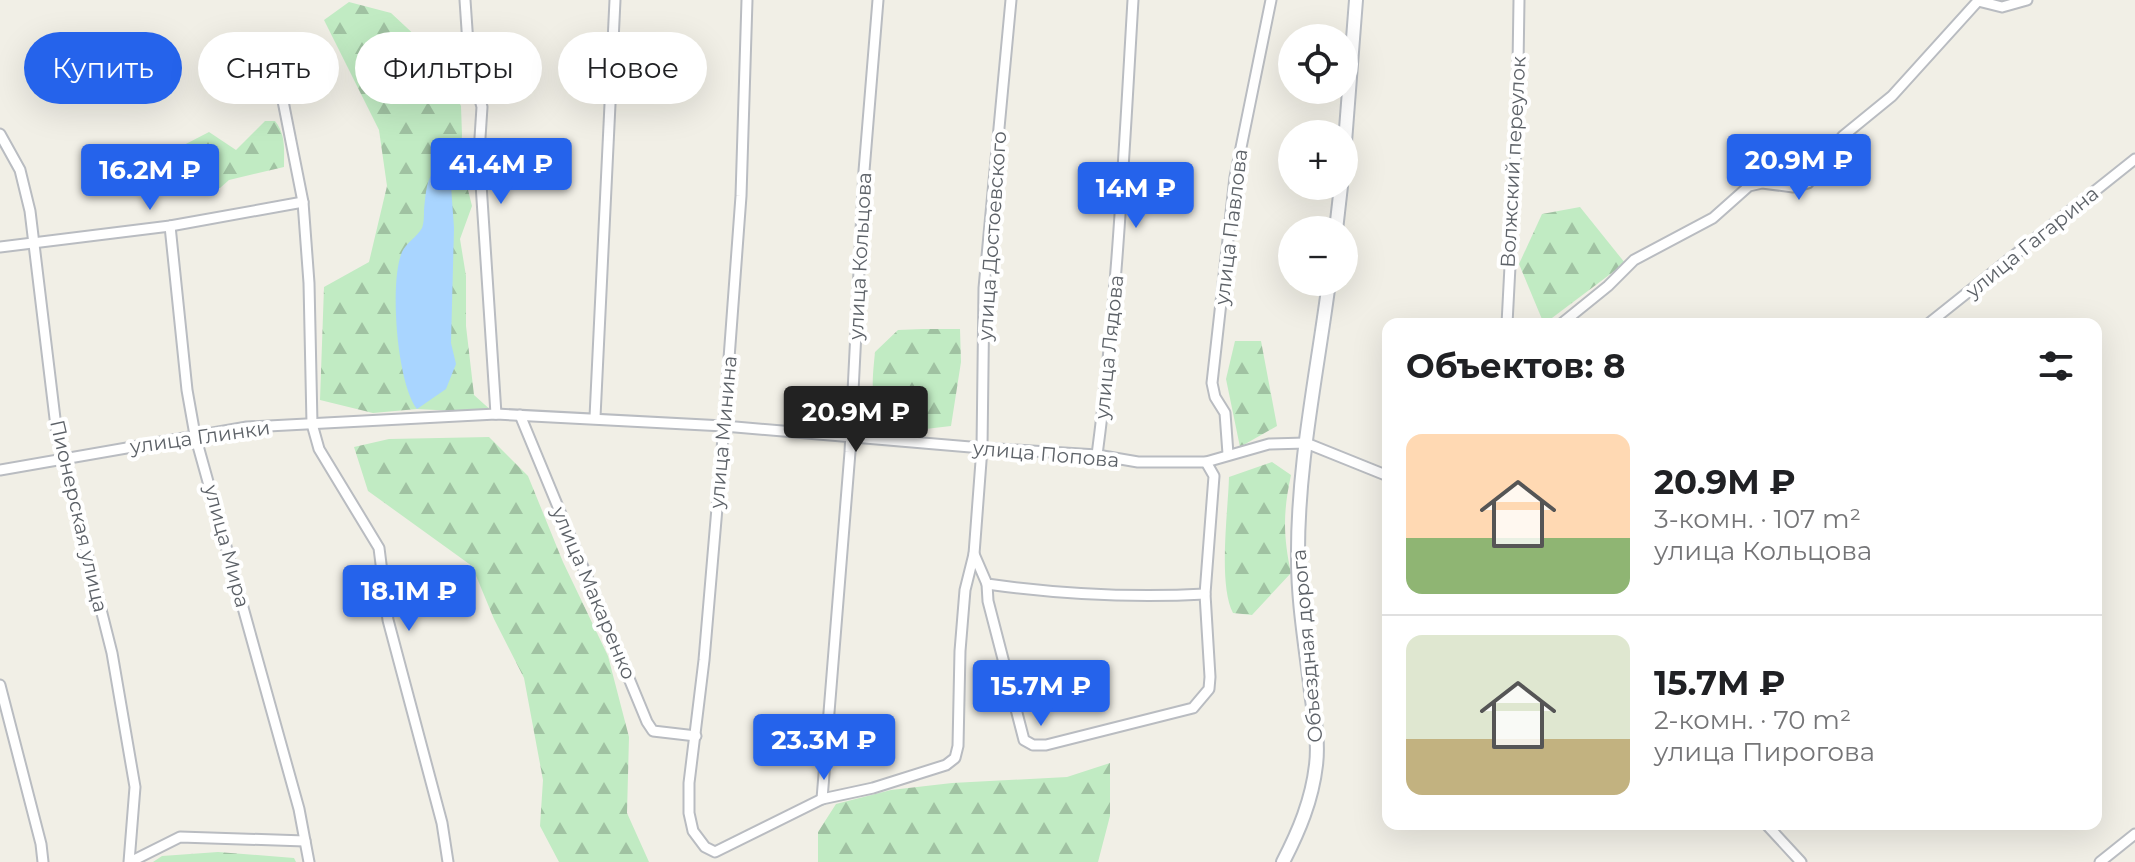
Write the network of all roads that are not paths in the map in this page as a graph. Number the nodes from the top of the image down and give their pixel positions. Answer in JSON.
{"nodes":[{"id":1,"x":465,"y":0,"type":"edge"},
{"id":2,"x":615,"y":0,"type":"edge"},
{"id":3,"x":747,"y":0,"type":"edge"},
{"id":4,"x":878,"y":0,"type":"edge"},
{"id":5,"x":1011,"y":0,"type":"edge"},
{"id":6,"x":1133,"y":0,"type":"edge"},
{"id":7,"x":1271,"y":0,"type":"edge"},
{"id":8,"x":1356,"y":0,"type":"edge"},
{"id":9,"x":1519,"y":0,"type":"edge"},
{"id":10,"x":1978,"y":0,"type":"edge"},
{"id":11,"x":2027,"y":0,"type":"edge"},
{"id":12,"x":284,"y":104,"type":"edge"},
{"id":13,"x":1347,"y":120,"type":"edge"},
{"id":14,"x":0,"y":134,"type":"edge"},
{"id":15,"x":2135,"y":159,"type":"edge"},
{"id":16,"x":303,"y":202,"type":"junction"},
{"id":17,"x":170,"y":226,"type":"junction"},
{"id":18,"x":34,"y":243,"type":"junction"},
{"id":19,"x":0,"y":247,"type":"edge"},
{"id":20,"x":1327,"y":296,"type":"edge"},
{"id":21,"x":1507,"y":318,"type":"edge"},
{"id":22,"x":1568,"y":318,"type":"edge"},
{"id":23,"x":1936,"y":318,"type":"edge"},
{"id":24,"x":496,"y":414,"type":"junction"},
{"id":25,"x":520,"y":415,"type":"junction"},
{"id":26,"x":595,"y":417,"type":"junction"},
{"id":27,"x":401,"y":419,"type":"joint"},
{"id":28,"x":312,"y":424,"type":"junction"},
{"id":29,"x":724,"y":426,"type":"junction"},
{"id":30,"x":195,"y":435,"type":"junction"},
{"id":31,"x":851,"y":437,"type":"junction"},
{"id":32,"x":1306,"y":443,"type":"junction"},
{"id":33,"x":982,"y":448,"type":"junction"},
{"id":34,"x":1228,"y":454,"type":"junction"},
{"id":35,"x":1097,"y":455,"type":"junction"},
{"id":36,"x":62,"y":459,"type":"junction"},
{"id":37,"x":1206,"y":462,"type":"junction"},
{"id":38,"x":0,"y":470,"type":"edge"},
{"id":39,"x":1382,"y":474,"type":"edge"},
{"id":40,"x":974,"y":554,"type":"junction"},
{"id":41,"x":987,"y":584,"type":"junction"},
{"id":42,"x":1205,"y":594,"type":"junction"},
{"id":43,"x":0,"y":685,"type":"edge"},
{"id":44,"x":696,"y":736,"type":"junction"},
{"id":45,"x":822,"y":799,"type":"junction"},
{"id":46,"x":1772,"y":830,"type":"edge"},
{"id":47,"x":2135,"y":834,"type":"edge"},
{"id":48,"x":305,"y":841,"type":"junction"},
{"id":49,"x":43,"y":862,"type":"edge"},
{"id":50,"x":130,"y":862,"type":"edge"},
{"id":51,"x":309,"y":862,"type":"edge"},
{"id":52,"x":448,"y":862,"type":"edge"},
{"id":53,"x":1283,"y":862,"type":"edge"},
{"id":54,"x":1801,"y":862,"type":"edge"},
{"id":55,"x":2100,"y":862,"type":"edge"}],
"edges":[{"from":1,"to":24,"type":"street"},
{"from":2,"to":26,"type":"street"},
{"from":3,"to":29,"type":"street","name":"улица Минина"},
{"from":4,"to":31,"type":"street","name":"улица Кольцова"},
{"from":5,"to":33,"type":"street","name":"улица Достоевского"},
{"from":6,"to":35,"type":"street","name":"улица Лядова"},
{"from":7,"to":34,"type":"street","name":"улица Павлова"},
{"from":8,"to":13,"type":"main road"},
{"from":9,"to":21,"type":"street","name":"Волжский переулок"},
{"from":10,"to":11,"type":"street"},
{"from":10,"to":22,"type":"street"},
{"from":12,"to":16,"type":"street"},
{"from":14,"to":18,"type":"street","name":"Пионерская улица"},
{"from":15,"to":23,"type":"street","name":"улица Гагарина"},
{"from":16,"to":17,"type":"street"},
{"from":16,"to":28,"type":"street"},
{"from":17,"to":18,"type":"street"},
{"from":17,"to":30,"type":"street","name":"улица Мира"},
{"from":18,"to":19,"type":"street"},
{"from":18,"to":36,"type":"street","name":"Пионерская улица"},
{"from":20,"to":32,"type":"main road","name":"Объездная дорога"},
{"from":24,"to":25,"type":"street","name":"улица Попова"},
{"from":24,"to":27,"type":"street","name":"улица Попова"},
{"from":25,"to":26,"type":"street","name":"улица Попова"},
{"from":25,"to":44,"type":"street","name":"улица Макаренко"},
{"from":26,"to":29,"type":"street","name":"улица Попова"},
{"from":27,"to":28,"type":"street","name":"улица Глинки"},
{"from":28,"to":30,"type":"street","name":"улица Глинки"},
{"from":28,"to":52,"type":"street"},
{"from":29,"to":31,"type":"street","name":"улица Попова"},
{"from":29,"to":44,"type":"street","name":"улица Минина"},
{"from":30,"to":36,"type":"street","name":"улица Глинки"},
{"from":30,"to":48,"type":"street","name":"улица Мира"},
{"from":31,"to":33,"type":"street","name":"улица Попова"},
{"from":31,"to":45,"type":"street","name":"улица Кольцова"},
{"from":32,"to":34,"type":"street","name":"улица Попова"},
{"from":32,"to":39,"type":"street"},
{"from":32,"to":53,"type":"main road","name":"Объездная дорога"},
{"from":33,"to":35,"type":"street","name":"улица Попова"},
{"from":33,"to":40,"type":"street","name":"улица Достоевского"},
{"from":34,"to":37,"type":"street","name":"улица Попова"},
{"from":35,"to":37,"type":"street","name":"улица Попова"},
{"from":36,"to":38,"type":"street","name":"улица Глинки"},
{"from":36,"to":50,"type":"street","name":"Пионерская улица"},
{"from":37,"to":42,"type":"street"},
{"from":40,"to":41,"type":"street"},
{"from":40,"to":45,"type":"street","name":"улица Достоевского"},
{"from":41,"to":42,"type":"street"},
{"from":41,"to":42,"type":"street"},
{"from":43,"to":49,"type":"street"},
{"from":44,"to":45,"type":"street","name":"улица Минина"},
{"from":46,"to":54,"type":"street"},
{"from":47,"to":55,"type":"street"},
{"from":48,"to":50,"type":"street"},
{"from":48,"to":51,"type":"street","name":"улица Мира"}]}
